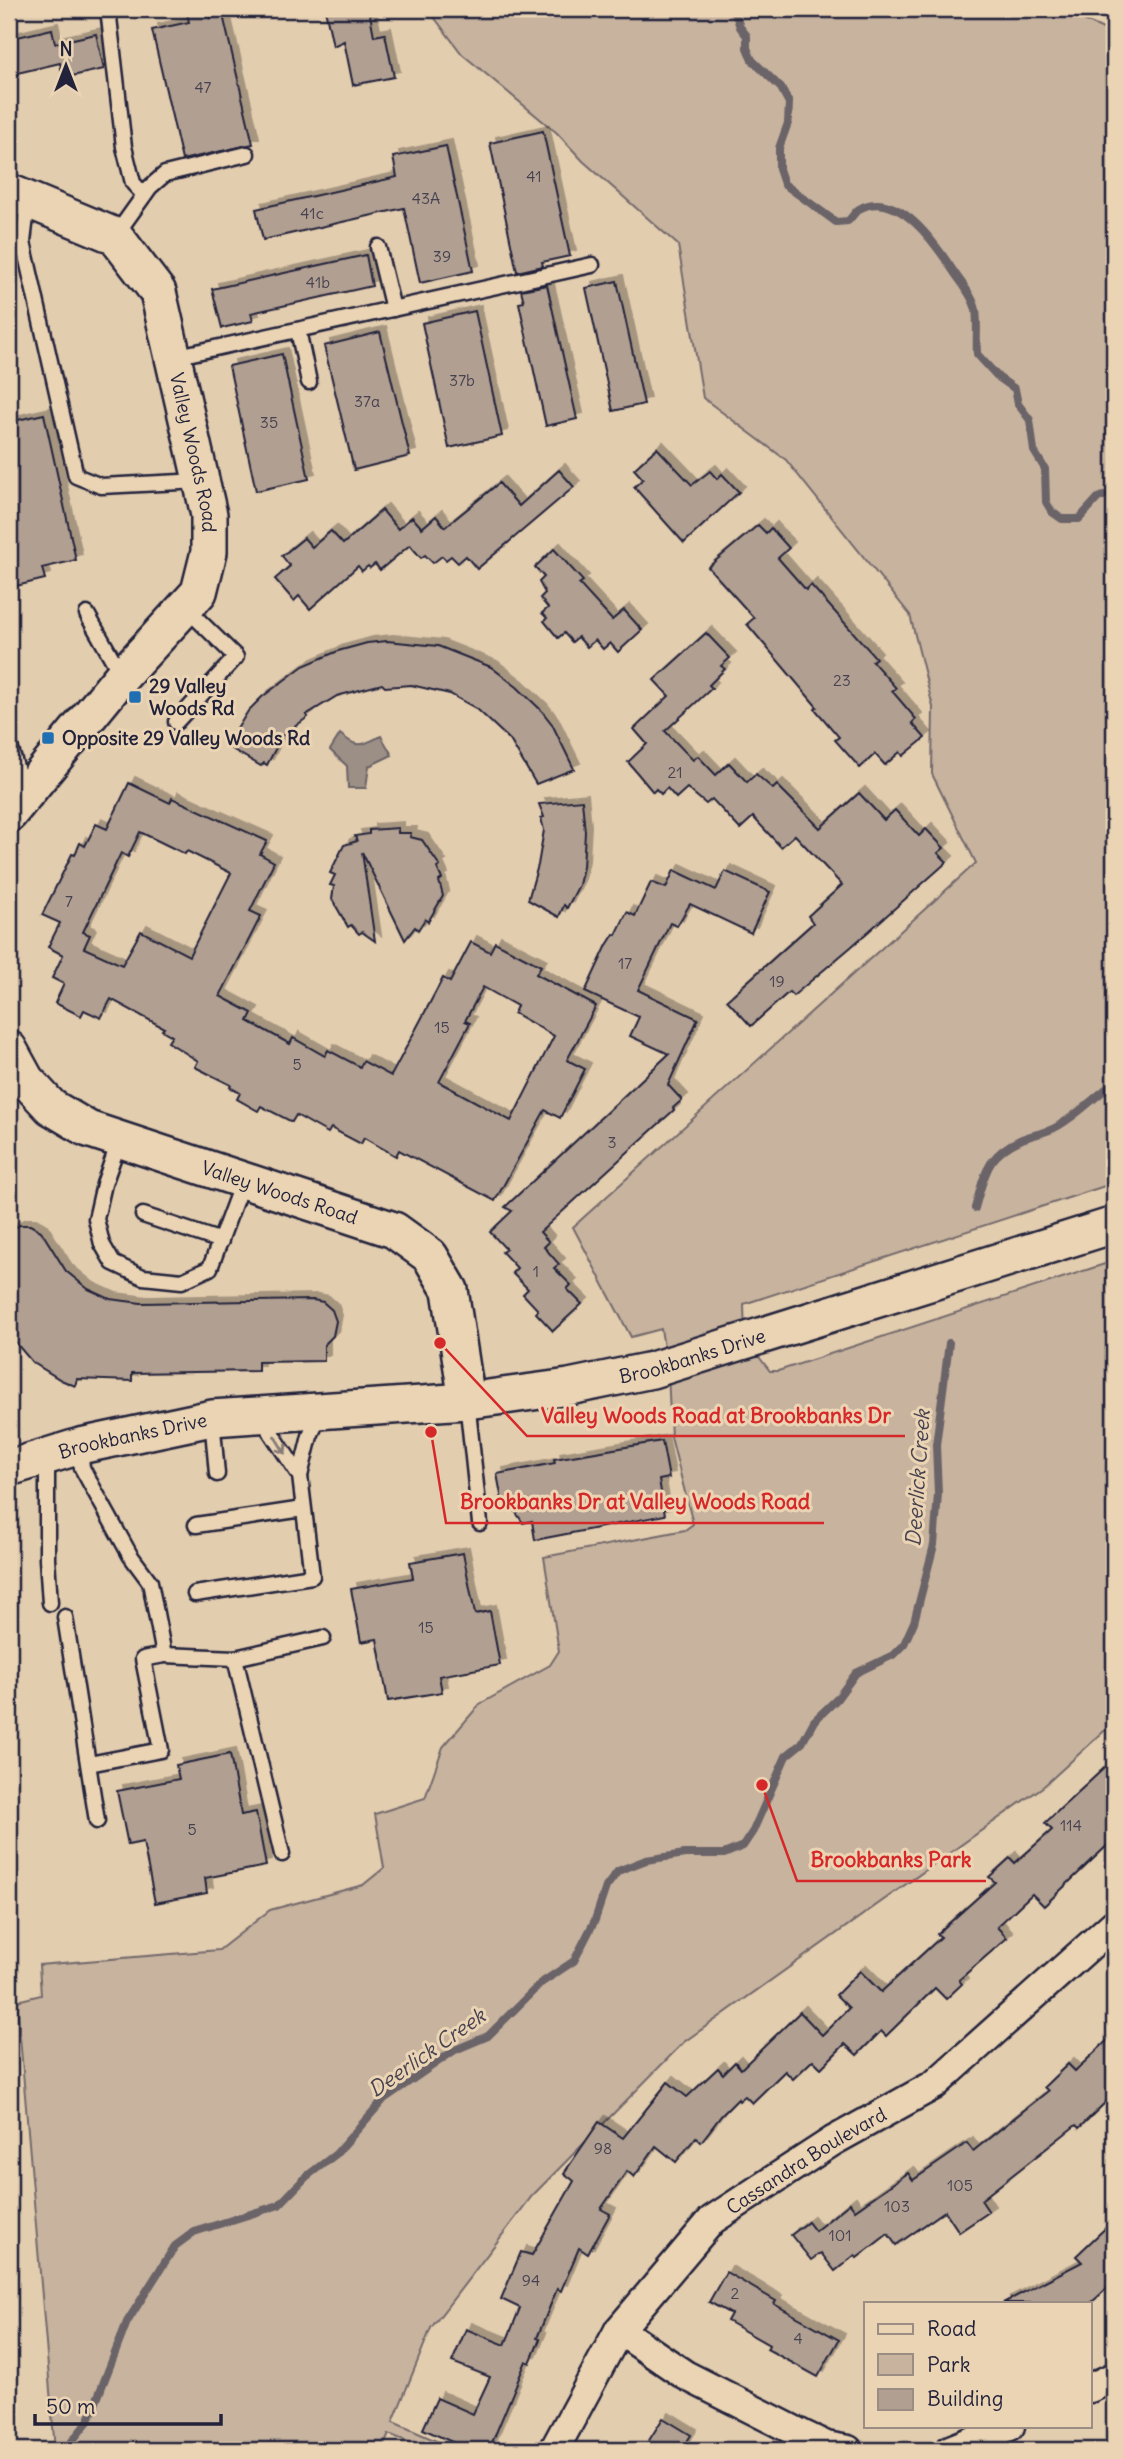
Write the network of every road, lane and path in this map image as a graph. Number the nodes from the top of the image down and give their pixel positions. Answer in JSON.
{"nodes":[{"id":1,"x":108,"y":9,"type":"edge"},
{"id":2,"x":247,"y":154,"type":"dead end"},
{"id":3,"x":144,"y":195,"type":"junction"},
{"id":4,"x":18,"y":196,"type":"edge"},
{"id":5,"x":115,"y":236,"type":"junction"},
{"id":6,"x":16,"y":244,"type":"edge"},
{"id":7,"x":378,"y":247,"type":"dead end"},
{"id":8,"x":592,"y":265,"type":"dead end"},
{"id":9,"x":393,"y":309,"type":"junction"},
{"id":10,"x":298,"y":330,"type":"junction"},
{"id":11,"x":173,"y":358,"type":"junction"},
{"id":12,"x":309,"y":382,"type":"dead end"},
{"id":13,"x":201,"y":481,"type":"junction"},
{"id":14,"x":185,"y":607,"type":"junction"},
{"id":15,"x":86,"y":614,"type":"dead end"},
{"id":16,"x":122,"y":677,"type":"junction"},
{"id":17,"x":176,"y":722,"type":"dead end"},
{"id":18,"x":9,"y":743,"type":"edge"},
{"id":19,"x":14,"y":797,"type":"edge"},
{"id":20,"x":9,"y":1049,"type":"edge"},
{"id":21,"x":120,"y":1139,"type":"junction"},
{"id":22,"x":243,"y":1180,"type":"junction"},
{"id":23,"x":143,"y":1216,"type":"dead end"},
{"id":24,"x":1114,"y":1225,"type":"edge"},
{"id":25,"x":221,"y":1241,"type":"junction"},
{"id":26,"x":467,"y":1401,"type":"junction"},
{"id":27,"x":321,"y":1411,"type":"junction"},
{"id":28,"x":260,"y":1415,"type":"junction"},
{"id":29,"x":212,"y":1418,"type":"junction"},
{"id":30,"x":80,"y":1447,"type":"junction"},
{"id":31,"x":47,"y":1457,"type":"junction"},
{"id":32,"x":9,"y":1468,"type":"edge"},
{"id":33,"x":217,"y":1474,"type":"dead end"},
{"id":34,"x":300,"y":1476,"type":"junction"},
{"id":35,"x":303,"y":1509,"type":"junction"},
{"id":36,"x":480,"y":1523,"type":"dead end"},
{"id":37,"x":196,"y":1525,"type":"dead end"},
{"id":38,"x":195,"y":1594,"type":"dead end"},
{"id":39,"x":50,"y":1603,"type":"dead end"},
{"id":40,"x":65,"y":1618,"type":"dead end"},
{"id":41,"x":323,"y":1638,"type":"dead end"},
{"id":42,"x":164,"y":1655,"type":"junction"},
{"id":43,"x":235,"y":1658,"type":"junction"},
{"id":44,"x":89,"y":1764,"type":"junction"},
{"id":45,"x":97,"y":1821,"type":"dead end"},
{"id":46,"x":282,"y":1854,"type":"dead end"},
{"id":47,"x":1114,"y":1924,"type":"edge"},
{"id":48,"x":619,"y":2329,"type":"junction"},
{"id":49,"x":1114,"y":2377,"type":"edge"},
{"id":50,"x":1092,"y":2387,"type":"edge"},
{"id":51,"x":1005,"y":2428,"type":"edge"},
{"id":52,"x":554,"y":2450,"type":"edge"},
{"id":53,"x":848,"y":2450,"type":"edge"},
{"id":54,"x":950,"y":2450,"type":"edge"}],
"edges":[{"from":1,"to":3,"type":"lane"},
{"from":2,"to":3,"type":"lane"},
{"from":3,"to":5,"type":"lane"},
{"from":4,"to":5,"type":"street"},
{"from":4,"to":6,"type":"lane"},
{"from":5,"to":11,"type":"street","name":"Valley Woods Road"},
{"from":6,"to":13,"type":"lane"},
{"from":7,"to":9,"type":"lane"},
{"from":8,"to":9,"type":"lane"},
{"from":9,"to":10,"type":"lane"},
{"from":10,"to":11,"type":"lane"},
{"from":10,"to":12,"type":"lane"},
{"from":11,"to":13,"type":"street","name":"Valley Woods Road"},
{"from":13,"to":14,"type":"street","name":"Valley Woods Road"},
{"from":14,"to":16,"type":"street","name":"Valley Woods Road"},
{"from":14,"to":17,"type":"lane"},
{"from":15,"to":16,"type":"lane"},
{"from":16,"to":19,"type":"street","name":"Valley Woods Road"},
{"from":18,"to":19,"type":"lane"},
{"from":20,"to":21,"type":"street","name":"Valley Woods Road"},
{"from":21,"to":22,"type":"street","name":"Valley Woods Road"},
{"from":21,"to":25,"type":"lane"},
{"from":22,"to":25,"type":"lane"},
{"from":22,"to":26,"type":"street","name":"Valley Woods Road"},
{"from":23,"to":25,"type":"lane"},
{"from":24,"to":26,"type":"street","name":"Brookbanks Drive"},
{"from":26,"to":27,"type":"street","name":"Brookbanks Drive"},
{"from":26,"to":36,"type":"lane"},
{"from":27,"to":28,"type":"street","name":"Brookbanks Drive"},
{"from":27,"to":34,"type":"lane"},
{"from":28,"to":29,"type":"street","name":"Brookbanks Drive"},
{"from":28,"to":34,"type":"lane","one_way":true},
{"from":29,"to":30,"type":"street","name":"Brookbanks Drive"},
{"from":29,"to":33,"type":"lane"},
{"from":30,"to":31,"type":"street","name":"Brookbanks Drive"},
{"from":30,"to":42,"type":"lane"},
{"from":31,"to":32,"type":"street","name":"Brookbanks Drive"},
{"from":31,"to":39,"type":"lane"},
{"from":34,"to":35,"type":"lane"},
{"from":35,"to":37,"type":"lane"},
{"from":35,"to":38,"type":"lane"},
{"from":40,"to":44,"type":"lane"},
{"from":41,"to":43,"type":"lane"},
{"from":42,"to":43,"type":"lane"},
{"from":42,"to":44,"type":"lane"},
{"from":43,"to":46,"type":"lane"},
{"from":44,"to":45,"type":"lane"},
{"from":47,"to":48,"type":"street","name":"Cassandra Boulevard"},
{"from":48,"to":52,"type":"street","name":"Cassandra Boulevard"},
{"from":48,"to":53,"type":"street"},
{"from":49,"to":50,"type":"street"},
{"from":51,"to":54,"type":"street"}]}
